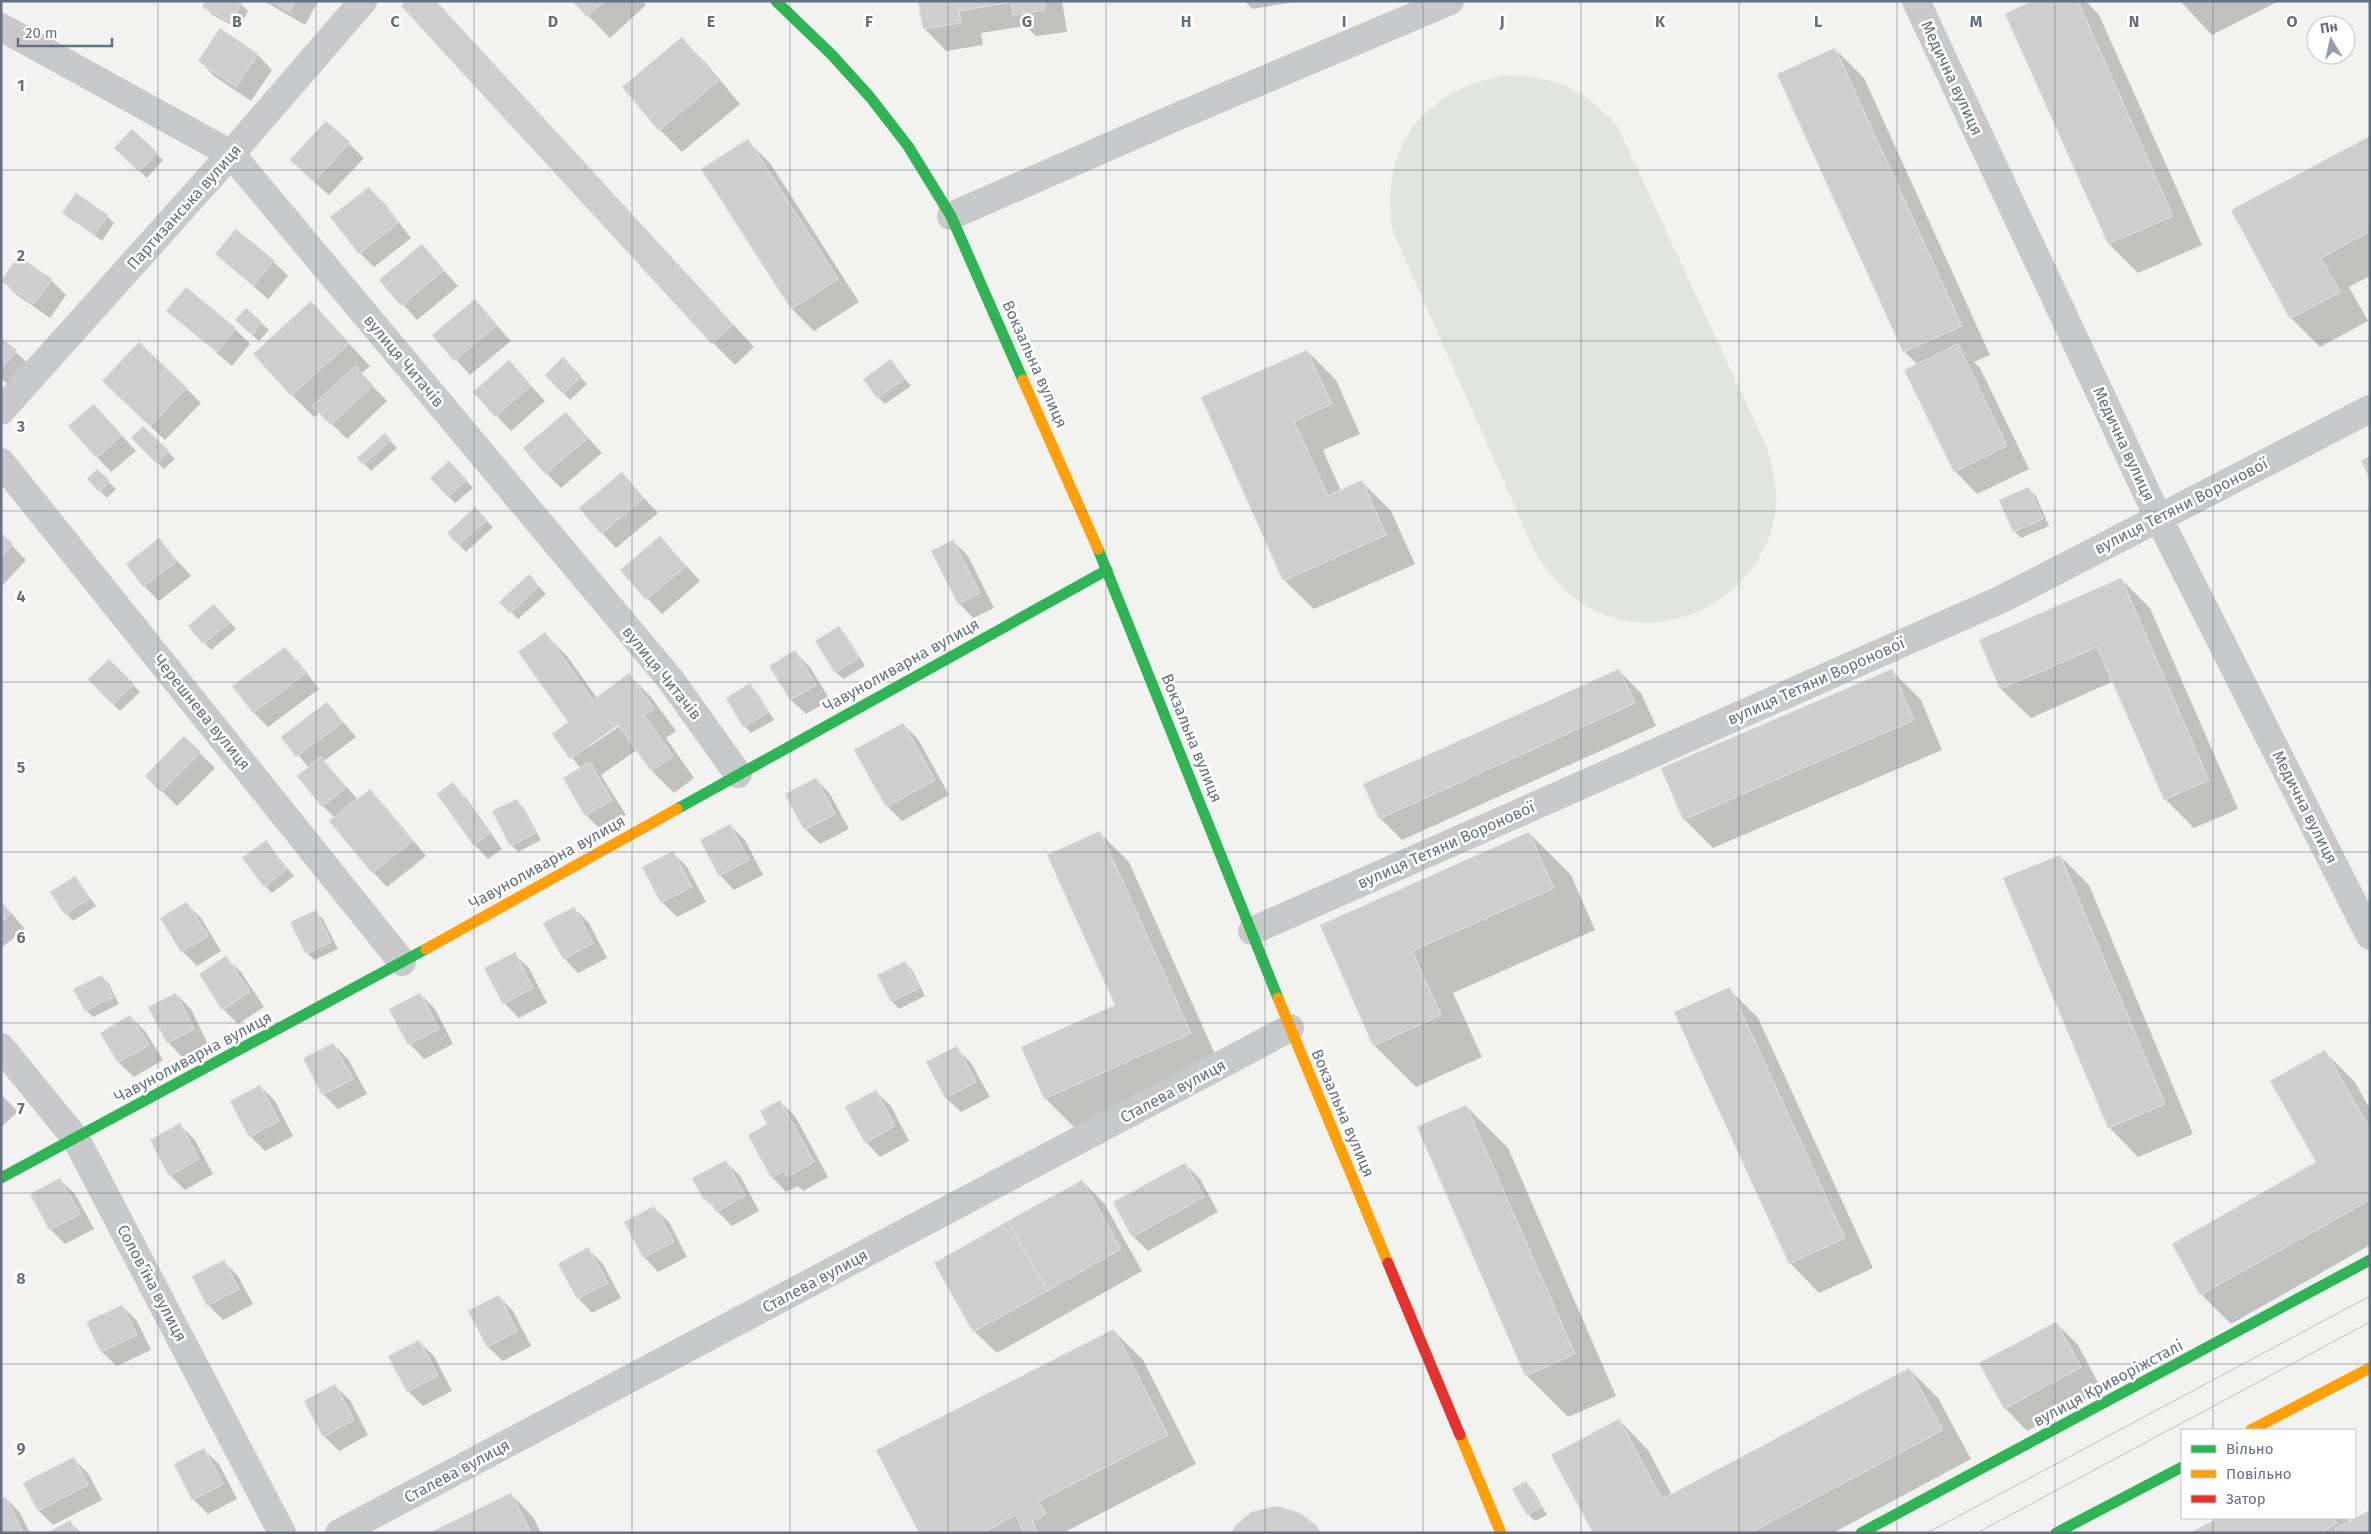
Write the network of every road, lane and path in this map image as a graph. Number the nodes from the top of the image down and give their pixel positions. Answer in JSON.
{"nodes":[{"id":1,"x":363,"y":1,"type":"edge"},
{"id":2,"x":776,"y":1,"type":"edge"},
{"id":3,"x":1450,"y":1,"type":"edge"},
{"id":4,"x":1916,"y":1,"type":"edge"},
{"id":5,"x":1,"y":27,"type":"edge"},
{"id":6,"x":232,"y":154,"type":"junction"},
{"id":7,"x":951,"y":216,"type":"junction"},
{"id":8,"x":2370,"y":409,"type":"edge"},
{"id":9,"x":1,"y":411,"type":"edge"},
{"id":10,"x":1,"y":462,"type":"edge"},
{"id":11,"x":2158,"y":517,"type":"junction"},
{"id":12,"x":1107,"y":570,"type":"junction"},
{"id":13,"x":738,"y":774,"type":"junction"},
{"id":14,"x":1252,"y":931,"type":"junction"},
{"id":15,"x":2370,"y":936,"type":"edge"},
{"id":16,"x":402,"y":962,"type":"junction"},
{"id":17,"x":1290,"y":1028,"type":"junction"},
{"id":18,"x":1,"y":1047,"type":"edge"},
{"id":19,"x":76,"y":1139,"type":"junction"},
{"id":20,"x":1,"y":1178,"type":"edge"},
{"id":21,"x":2370,"y":1260,"type":"edge"},
{"id":22,"x":2370,"y":1368,"type":"edge"},
{"id":23,"x":2253,"y":1429,"type":"edge"},
{"id":24,"x":2181,"y":1467,"type":"edge"},
{"id":25,"x":282,"y":1533,"type":"edge"},
{"id":26,"x":339,"y":1533,"type":"edge"},
{"id":27,"x":1501,"y":1533,"type":"edge"},
{"id":28,"x":1861,"y":1533,"type":"edge"},
{"id":29,"x":2056,"y":1533,"type":"edge"}],
"edges":[{"from":1,"to":6,"type":"street","name":"Партизанська вулиця"},
{"from":2,"to":7,"type":"street","name":"Вокзальна вулиця"},
{"from":3,"to":7,"type":"street"},
{"from":4,"to":11,"type":"street","name":"Медична вулиця"},
{"from":5,"to":6,"type":"street","name":"вулиця Читачів"},
{"from":6,"to":9,"type":"street","name":"Партизанська вулиця"},
{"from":6,"to":13,"type":"street","name":"вулиця Читачів"},
{"from":7,"to":12,"type":"street","name":"Вокзальна вулиця"},
{"from":8,"to":11,"type":"street","name":"вулиця Тетяни Воронової"},
{"from":10,"to":16,"type":"street","name":"Черешнева вулиця"},
{"from":11,"to":14,"type":"street","name":"вулиця Тетяни Воронової"},
{"from":11,"to":15,"type":"street","name":"Медична вулиця"},
{"from":12,"to":13,"type":"street","name":"Чавуноливарна вулиця"},
{"from":12,"to":14,"type":"street","name":"Вокзальна вулиця"},
{"from":13,"to":16,"type":"street","name":"Чавуноливарна вулиця"},
{"from":14,"to":17,"type":"street","name":"Вокзальна вулиця"},
{"from":16,"to":19,"type":"street","name":"Чавуноливарна вулиця"},
{"from":17,"to":26,"type":"street","name":"Сталева вулиця"},
{"from":17,"to":27,"type":"street","name":"Вокзальна вулиця"},
{"from":18,"to":19,"type":"street","name":"Соловʼїна вулиця"},
{"from":19,"to":20,"type":"street","name":"Чавуноливарна вулиця"},
{"from":19,"to":25,"type":"street","name":"Соловʼїна вулиця"},
{"from":21,"to":28,"type":"street","name":"вулиця Криворіжсталі"},
{"from":22,"to":23,"type":"street"},
{"from":24,"to":29,"type":"street"}]}
